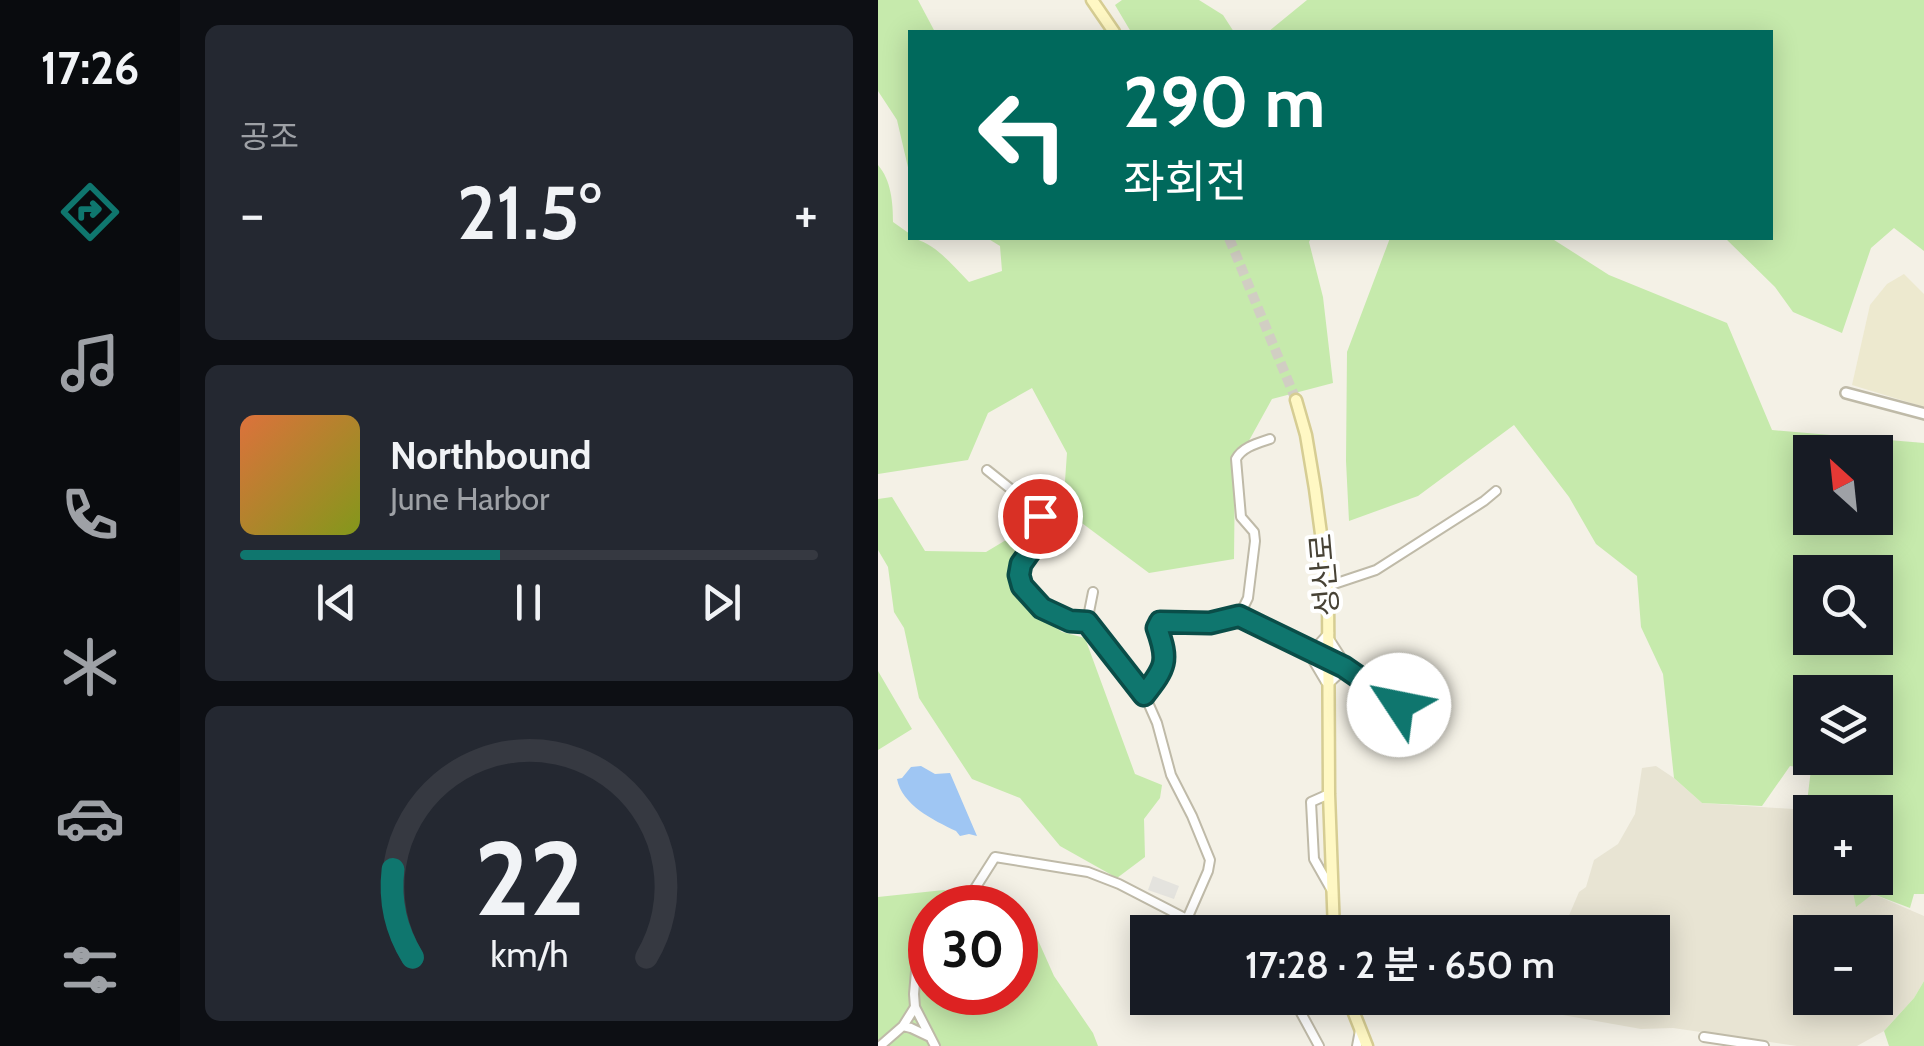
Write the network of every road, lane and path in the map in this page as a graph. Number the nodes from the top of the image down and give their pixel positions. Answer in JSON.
{"nodes":[{"id":1,"x":1092,"y":0,"type":"edge"},
{"id":2,"x":1113,"y":30,"type":"edge"},
{"id":3,"x":1846,"y":393,"type":"dead end"},
{"id":4,"x":1296,"y":400,"type":"tunnel mouth"},
{"id":5,"x":1924,"y":414,"type":"edge"},
{"id":6,"x":1270,"y":439,"type":"dead end"},
{"id":7,"x":987,"y":470,"type":"dead end"},
{"id":8,"x":1496,"y":491,"type":"dead end"},
{"id":9,"x":1328,"y":586,"type":"junction"},
{"id":10,"x":1093,"y":592,"type":"dead end"},
{"id":11,"x":1239,"y":616,"type":"junction"},
{"id":12,"x":1087,"y":622,"type":"junction"},
{"id":13,"x":1329,"y":636,"type":"junction"},
{"id":14,"x":1307,"y":650,"type":"junction"},
{"id":15,"x":1330,"y":660,"type":"junction"},
{"id":16,"x":1348,"y":670,"type":"junction"},
{"id":17,"x":1329,"y":687,"type":"junction"},
{"id":18,"x":1144,"y":695,"type":"junction"},
{"id":19,"x":1399,"y":705,"type":"dead end"},
{"id":20,"x":1329,"y":794,"type":"junction"},
{"id":21,"x":977,"y":885,"type":"edge"},
{"id":22,"x":1332,"y":892,"type":"junction"},
{"id":23,"x":1179,"y":915,"type":"edge"},
{"id":24,"x":1189,"y":915,"type":"edge"},
{"id":25,"x":1333,"y":915,"type":"edge"},
{"id":26,"x":910,"y":1015,"type":"edge"},
{"id":27,"x":918,"y":1015,"type":"edge"},
{"id":28,"x":1302,"y":1015,"type":"edge"},
{"id":29,"x":1354,"y":1015,"type":"edge"},
{"id":30,"x":902,"y":1026,"type":"junction"},
{"id":31,"x":1360,"y":1030,"type":"junction"},
{"id":32,"x":1704,"y":1037,"type":"dead end"},
{"id":33,"x":932,"y":1042,"type":"edge"},
{"id":34,"x":880,"y":1046,"type":"edge"},
{"id":35,"x":1319,"y":1046,"type":"edge"},
{"id":36,"x":1357,"y":1046,"type":"edge"},
{"id":37,"x":1367,"y":1046,"type":"edge"},
{"id":38,"x":1764,"y":1046,"type":"edge"}],
"edges":[{"from":1,"to":2,"type":"main road"},
{"from":3,"to":5,"type":"street"},
{"from":4,"to":9,"type":"main road","name":"성산로"},
{"from":6,"to":11,"type":"street"},
{"from":7,"to":12,"type":"street"},
{"from":8,"to":9,"type":"street"},
{"from":9,"to":13,"type":"main road","name":"성산로"},
{"from":10,"to":12,"type":"street"},
{"from":11,"to":14,"type":"street"},
{"from":11,"to":18,"type":"street"},
{"from":12,"to":18,"type":"street"},
{"from":13,"to":14,"type":"street"},
{"from":13,"to":15,"type":"main road","name":"성산로"},
{"from":13,"to":16,"type":"street"},
{"from":14,"to":15,"type":"street"},
{"from":14,"to":17,"type":"street"},
{"from":15,"to":16,"type":"street"},
{"from":15,"to":17,"type":"main road","name":"성산로"},
{"from":16,"to":17,"type":"street"},
{"from":16,"to":19,"type":"street"},
{"from":17,"to":20,"type":"main road","name":"성산로"},
{"from":18,"to":24,"type":"street"},
{"from":20,"to":22,"type":"main road","name":"성산로"},
{"from":20,"to":22,"type":"street"},
{"from":21,"to":23,"type":"street"},
{"from":22,"to":25,"type":"main road","name":"성산로"},
{"from":26,"to":30,"type":"street"},
{"from":27,"to":33,"type":"street"},
{"from":28,"to":35,"type":"street"},
{"from":29,"to":31,"type":"main road"},
{"from":30,"to":33,"type":"street"},
{"from":30,"to":34,"type":"street"},
{"from":31,"to":36,"type":"street"},
{"from":31,"to":37,"type":"main road"},
{"from":32,"to":38,"type":"street"}]}
